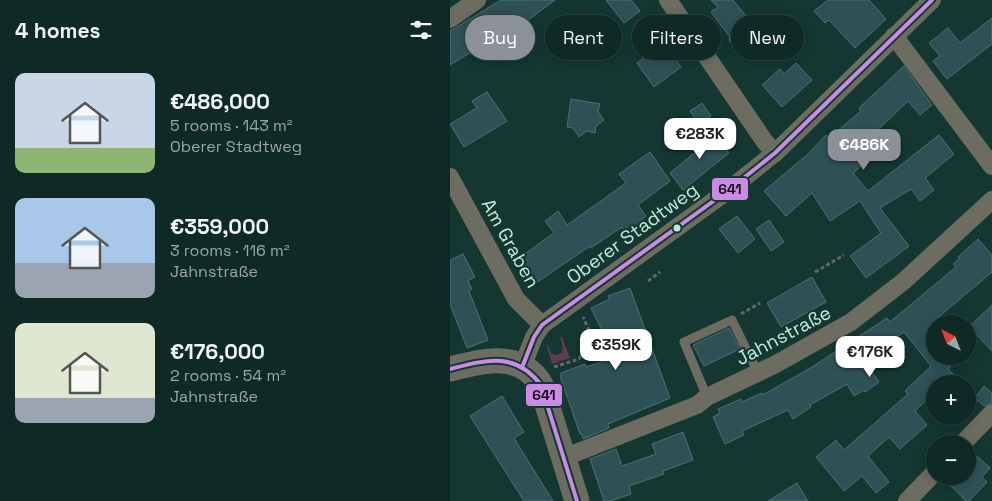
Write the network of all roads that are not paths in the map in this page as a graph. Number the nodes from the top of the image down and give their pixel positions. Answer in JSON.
{"nodes":[{"id":1,"x":477,"y":0,"type":"edge"},
{"id":2,"x":668,"y":0,"type":"edge"},
{"id":3,"x":932,"y":0,"type":"edge"},
{"id":4,"x":450,"y":19,"type":"edge"},
{"id":5,"x":894,"y":36,"type":"junction"},
{"id":6,"x":774,"y":153,"type":"junction"},
{"id":7,"x":992,"y":166,"type":"edge"},
{"id":8,"x":450,"y":177,"type":"edge"},
{"id":9,"x":992,"y":200,"type":"edge"},
{"id":10,"x":542,"y":325,"type":"junction"},
{"id":11,"x":523,"y":365,"type":"junction"},
{"id":12,"x":450,"y":369,"type":"edge"},
{"id":13,"x":758,"y":373,"type":"junction"},
{"id":14,"x":707,"y":397,"type":"junction"},
{"id":15,"x":992,"y":413,"type":"edge"},
{"id":16,"x":971,"y":435,"type":"edge"},
{"id":17,"x":563,"y":458,"type":"junction"},
{"id":18,"x":926,"y":481,"type":"edge"},
{"id":19,"x":577,"y":501,"type":"edge"},
{"id":20,"x":907,"y":501,"type":"edge"}],
"edges":[{"from":1,"to":4,"type":"street"},
{"from":2,"to":6,"type":"street"},
{"from":3,"to":5,"type":"street","name":"Oberer Stadtweg"},
{"from":5,"to":6,"type":"street","name":"Oberer Stadtweg"},
{"from":5,"to":7,"type":"street"},
{"from":6,"to":10,"type":"street","name":"Oberer Stadtweg"},
{"from":8,"to":10,"type":"street","name":"Am Graben"},
{"from":9,"to":13,"type":"street","name":"Jahnstraße"},
{"from":10,"to":11,"type":"street","name":"Oberer Stadtweg"},
{"from":11,"to":12,"type":"street"},
{"from":11,"to":17,"type":"street"},
{"from":13,"to":14,"type":"street","name":"Jahnstraße"},
{"from":13,"to":14,"type":"lane"},
{"from":14,"to":17,"type":"street","name":"Jahnstraße"},
{"from":15,"to":16,"type":"street"},
{"from":17,"to":19,"type":"street"},
{"from":18,"to":20,"type":"street"}]}
